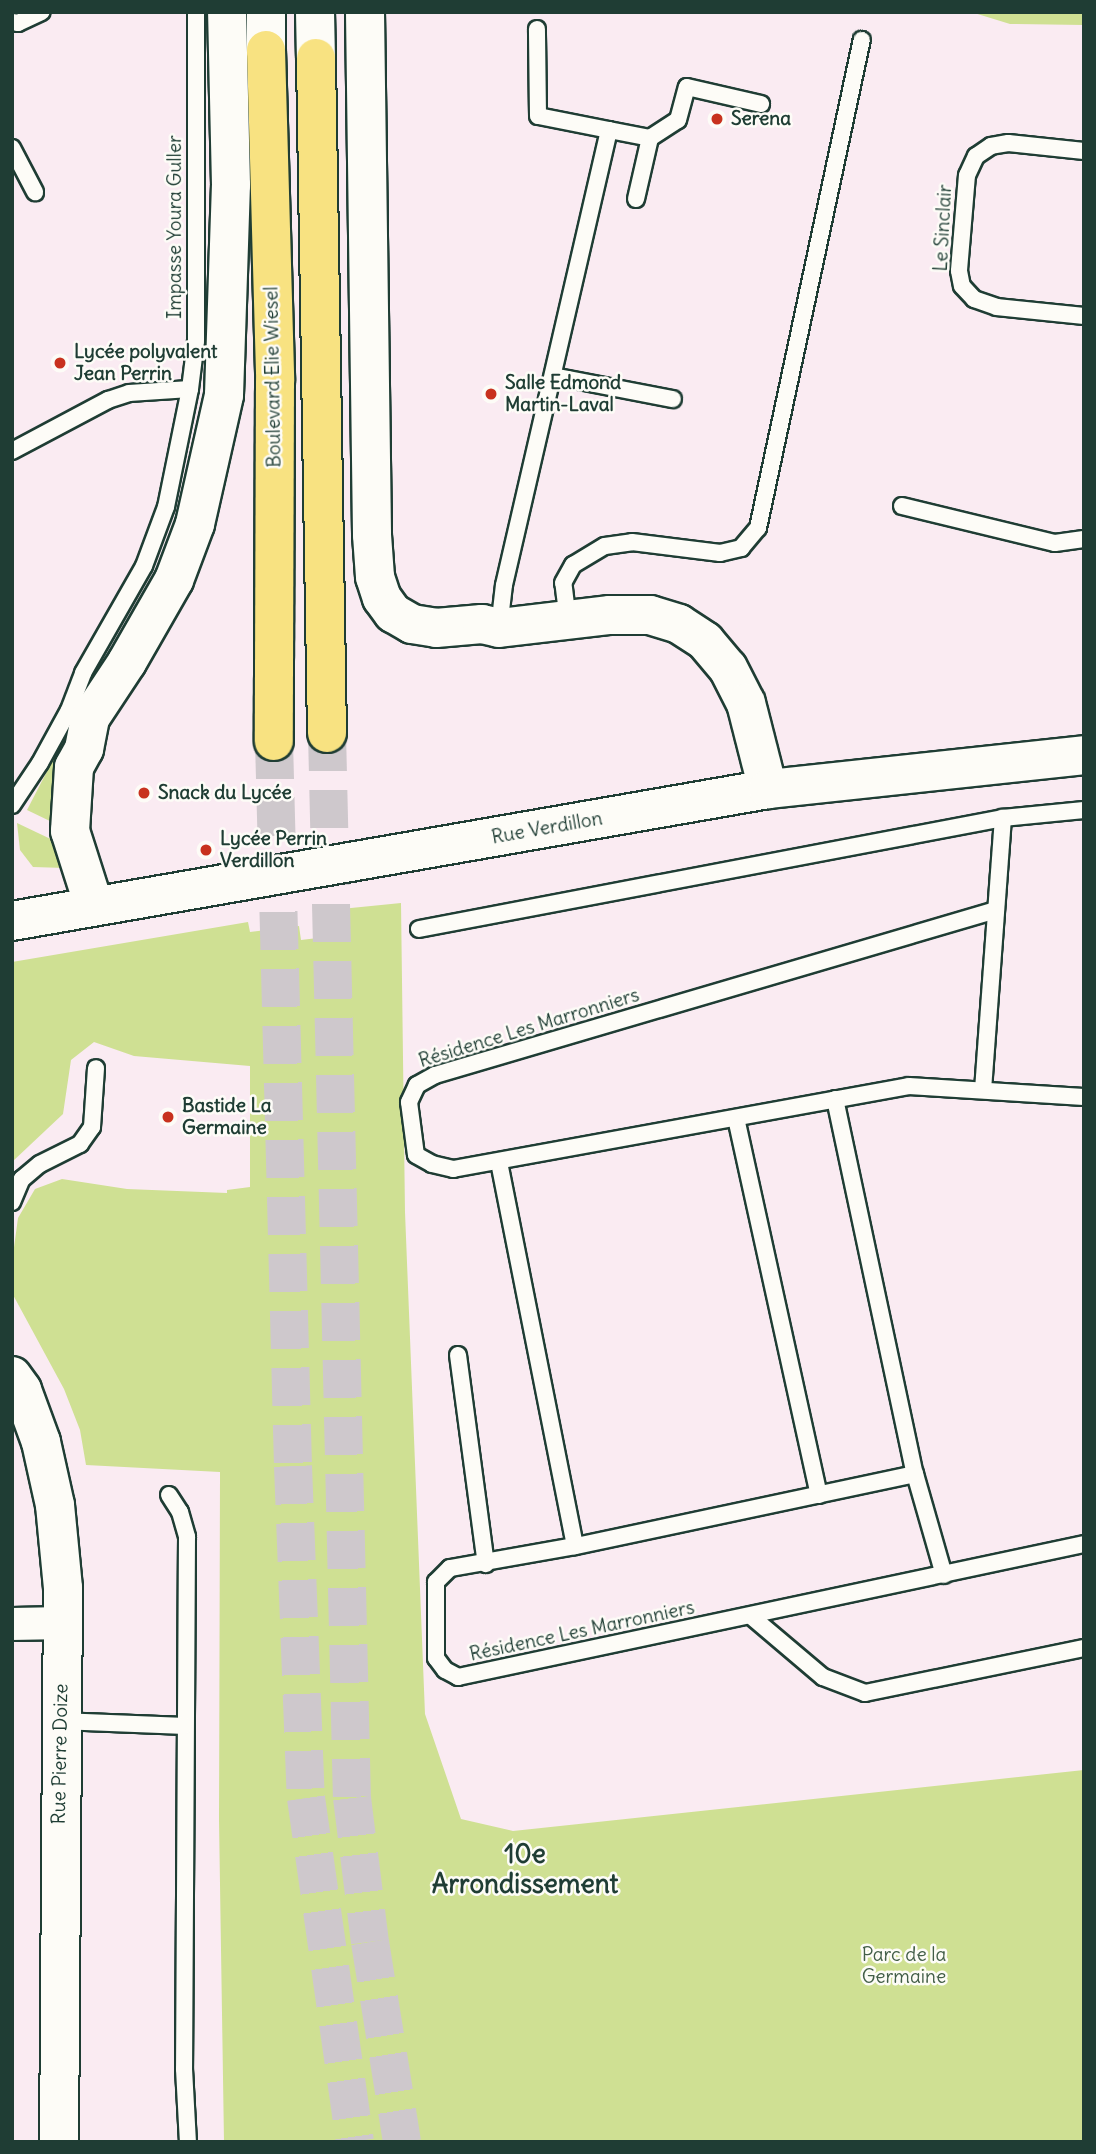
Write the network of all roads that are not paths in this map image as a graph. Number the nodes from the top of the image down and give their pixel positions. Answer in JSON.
{"nodes":[{"id":1,"x":42,"y":12,"type":"edge"},
{"id":2,"x":196,"y":12,"type":"edge"},
{"id":3,"x":227,"y":12,"type":"edge"},
{"id":4,"x":266,"y":12,"type":"edge"},
{"id":5,"x":315,"y":12,"type":"edge"},
{"id":6,"x":365,"y":12,"type":"edge"},
{"id":7,"x":12,"y":22,"type":"edge"},
{"id":8,"x":537,"y":29,"type":"dead end"},
{"id":9,"x":862,"y":40,"type":"dead end"},
{"id":10,"x":266,"y":50,"type":"joint"},
{"id":11,"x":316,"y":58,"type":"joint"},
{"id":12,"x":761,"y":104,"type":"dead end"},
{"id":13,"x":609,"y":130,"type":"junction"},
{"id":14,"x":650,"y":138,"type":"junction"},
{"id":15,"x":12,"y":148,"type":"edge"},
{"id":16,"x":1084,"y":151,"type":"edge"},
{"id":17,"x":35,"y":192,"type":"dead end"},
{"id":18,"x":636,"y":199,"type":"dead end"},
{"id":19,"x":1084,"y":316,"type":"edge"},
{"id":20,"x":552,"y":376,"type":"junction"},
{"id":21,"x":190,"y":389,"type":"junction"},
{"id":22,"x":673,"y":399,"type":"dead end"},
{"id":23,"x":12,"y":451,"type":"edge"},
{"id":24,"x":902,"y":506,"type":"dead end"},
{"id":25,"x":1084,"y":539,"type":"edge"},
{"id":26,"x":568,"y":621,"type":"junction"},
{"id":27,"x":499,"y":628,"type":"junction"},
{"id":28,"x":69,"y":710,"type":"junction"},
{"id":29,"x":327,"y":733,"type":"tunnel mouth"},
{"id":30,"x":274,"y":741,"type":"tunnel mouth"},
{"id":31,"x":1084,"y":755,"type":"edge"},
{"id":32,"x":57,"y":765,"type":"junction"},
{"id":33,"x":768,"y":789,"type":"junction"},
{"id":34,"x":12,"y":805,"type":"edge"},
{"id":35,"x":1084,"y":810,"type":"edge"},
{"id":36,"x":1003,"y":818,"type":"junction"},
{"id":37,"x":94,"y":906,"type":"junction"},
{"id":38,"x":996,"y":911,"type":"junction"},
{"id":39,"x":12,"y":921,"type":"edge"},
{"id":40,"x":419,"y":929,"type":"dead end"},
{"id":41,"x":96,"y":1068,"type":"dead end"},
{"id":42,"x":983,"y":1090,"type":"junction"},
{"id":43,"x":1084,"y":1097,"type":"edge"},
{"id":44,"x":835,"y":1099,"type":"junction"},
{"id":45,"x":736,"y":1118,"type":"junction"},
{"id":46,"x":499,"y":1161,"type":"junction"},
{"id":47,"x":12,"y":1202,"type":"edge"},
{"id":48,"x":458,"y":1355,"type":"dead end"},
{"id":49,"x":12,"y":1376,"type":"edge"},
{"id":50,"x":915,"y":1474,"type":"junction"},
{"id":51,"x":169,"y":1495,"type":"dead end"},
{"id":52,"x":819,"y":1495,"type":"junction"},
{"id":53,"x":1084,"y":1544,"type":"edge"},
{"id":54,"x":575,"y":1546,"type":"junction"},
{"id":55,"x":486,"y":1564,"type":"junction"},
{"id":56,"x":944,"y":1575,"type":"junction"},
{"id":57,"x":752,"y":1617,"type":"junction"},
{"id":58,"x":62,"y":1623,"type":"junction"},
{"id":59,"x":12,"y":1624,"type":"edge"},
{"id":60,"x":1084,"y":1648,"type":"edge"},
{"id":61,"x":61,"y":1721,"type":"junction"},
{"id":62,"x":184,"y":1726,"type":"junction"},
{"id":63,"x":59,"y":2142,"type":"edge"},
{"id":64,"x":188,"y":2142,"type":"edge"}],
"edges":[{"from":1,"to":7,"type":"lane"},
{"from":2,"to":21,"type":"lane","name":"Impasse Youra Guller"},
{"from":3,"to":32,"type":"street"},
{"from":4,"to":10,"type":"street","name":"Boulevard Elie Wiesel"},
{"from":5,"to":11,"type":"street"},
{"from":6,"to":27,"type":"street"},
{"from":8,"to":13,"type":"lane"},
{"from":9,"to":26,"type":"lane"},
{"from":10,"to":30,"type":"highway","name":"Boulevard Elie Wiesel"},
{"from":11,"to":29,"type":"highway"},
{"from":12,"to":14,"type":"lane"},
{"from":13,"to":14,"type":"lane"},
{"from":13,"to":20,"type":"lane"},
{"from":14,"to":18,"type":"lane"},
{"from":15,"to":17,"type":"lane"},
{"from":16,"to":19,"type":"lane","name":"Le Sinclair"},
{"from":20,"to":22,"type":"lane"},
{"from":20,"to":27,"type":"lane"},
{"from":21,"to":23,"type":"lane"},
{"from":21,"to":28,"type":"lane","name":"Impasse Youra Guller"},
{"from":24,"to":25,"type":"lane"},
{"from":26,"to":27,"type":"street"},
{"from":26,"to":33,"type":"street"},
{"from":28,"to":32,"type":"lane","name":"Impasse Youra Guller"},
{"from":28,"to":32,"type":"lane","name":"Impasse Youra Guller"},
{"from":31,"to":33,"type":"street","name":"Rue Verdillon"},
{"from":32,"to":34,"type":"lane","name":"Impasse Youra Guller"},
{"from":32,"to":37,"type":"street"},
{"from":33,"to":37,"type":"street","name":"Rue Verdillon"},
{"from":35,"to":36,"type":"lane"},
{"from":36,"to":38,"type":"lane"},
{"from":36,"to":40,"type":"lane"},
{"from":37,"to":39,"type":"street","name":"Rue Verdillon"},
{"from":38,"to":42,"type":"lane"},
{"from":38,"to":46,"type":"lane","name":"Résidence Les Marronniers"},
{"from":41,"to":47,"type":"lane"},
{"from":42,"to":43,"type":"lane","name":"Résidence Les Marronniers"},
{"from":42,"to":44,"type":"lane","name":"Résidence Les Marronniers"},
{"from":44,"to":45,"type":"lane","name":"Résidence Les Marronniers"},
{"from":44,"to":50,"type":"lane"},
{"from":45,"to":46,"type":"lane","name":"Résidence Les Marronniers"},
{"from":45,"to":52,"type":"lane"},
{"from":46,"to":54,"type":"lane"},
{"from":48,"to":55,"type":"lane"},
{"from":49,"to":58,"type":"street","name":"Rue Pierre Doize"},
{"from":50,"to":52,"type":"lane","name":"Résidence Les Marronniers"},
{"from":50,"to":56,"type":"lane"},
{"from":51,"to":62,"type":"lane"},
{"from":52,"to":54,"type":"lane","name":"Résidence Les Marronniers"},
{"from":53,"to":56,"type":"lane","name":"Résidence Les Marronniers"},
{"from":54,"to":55,"type":"lane","name":"Résidence Les Marronniers"},
{"from":55,"to":57,"type":"lane","name":"Résidence Les Marronniers"},
{"from":56,"to":57,"type":"lane","name":"Résidence Les Marronniers"},
{"from":57,"to":60,"type":"lane"},
{"from":58,"to":59,"type":"street"},
{"from":58,"to":61,"type":"street","name":"Rue Pierre Doize"},
{"from":61,"to":62,"type":"lane"},
{"from":61,"to":63,"type":"street","name":"Rue Pierre Doize"},
{"from":62,"to":64,"type":"lane"}]}
